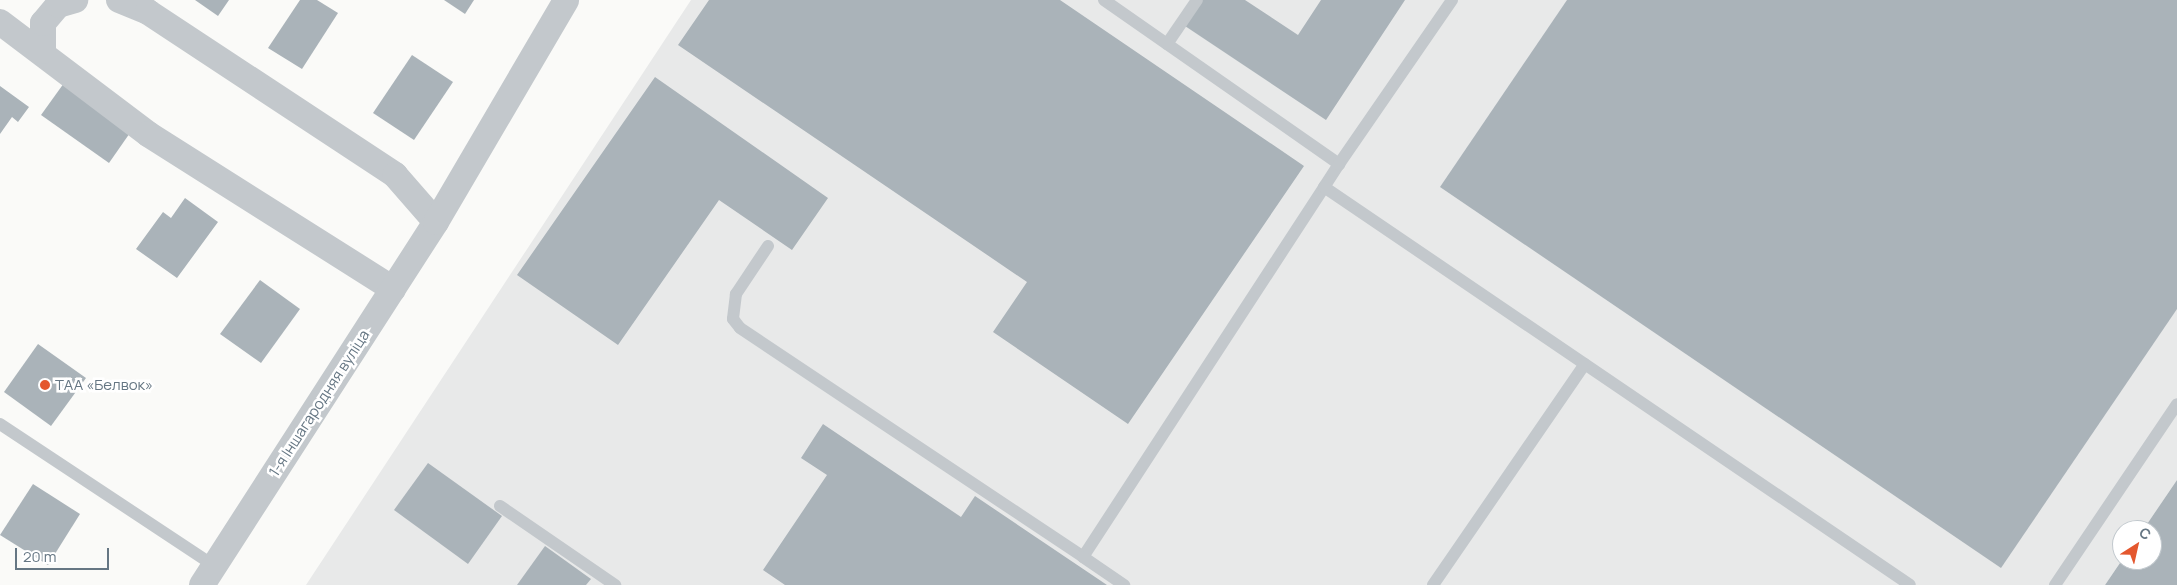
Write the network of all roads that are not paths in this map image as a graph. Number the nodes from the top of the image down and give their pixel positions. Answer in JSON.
{"nodes":[{"id":1,"x":75,"y":0,"type":"edge"},
{"id":2,"x":119,"y":0,"type":"edge"},
{"id":3,"x":566,"y":0,"type":"edge"},
{"id":4,"x":1104,"y":0,"type":"edge"},
{"id":5,"x":1197,"y":0,"type":"edge"},
{"id":6,"x":1452,"y":0,"type":"edge"},
{"id":7,"x":0,"y":22,"type":"edge"},
{"id":8,"x":1167,"y":44,"type":"junction"},
{"id":9,"x":43,"y":52,"type":"junction"},
{"id":10,"x":1339,"y":164,"type":"junction"},
{"id":11,"x":1324,"y":187,"type":"junction"},
{"id":12,"x":436,"y":222,"type":"junction"},
{"id":13,"x":768,"y":246,"type":"dead end"},
{"id":14,"x":393,"y":289,"type":"junction"},
{"id":15,"x":1585,"y":364,"type":"junction"},
{"id":16,"x":2177,"y":404,"type":"edge"},
{"id":17,"x":0,"y":424,"type":"edge"},
{"id":18,"x":500,"y":506,"type":"dead end"},
{"id":19,"x":1083,"y":557,"type":"junction"},
{"id":20,"x":208,"y":575,"type":"edge"},
{"id":21,"x":615,"y":585,"type":"edge"},
{"id":22,"x":1124,"y":585,"type":"edge"},
{"id":23,"x":1433,"y":585,"type":"edge"},
{"id":24,"x":1910,"y":585,"type":"edge"},
{"id":25,"x":2055,"y":585,"type":"edge"}],
"edges":[{"from":1,"to":9,"type":"street"},
{"from":2,"to":12,"type":"street"},
{"from":3,"to":12,"type":"street","name":"1-я Іншагародняя вуліца"},
{"from":4,"to":8,"type":"lane"},
{"from":5,"to":8,"type":"lane"},
{"from":6,"to":10,"type":"lane"},
{"from":7,"to":9,"type":"street"},
{"from":8,"to":10,"type":"lane"},
{"from":9,"to":14,"type":"street"},
{"from":10,"to":11,"type":"lane"},
{"from":11,"to":15,"type":"lane"},
{"from":11,"to":19,"type":"lane"},
{"from":12,"to":14,"type":"street","name":"1-я Іншагародняя вуліца"},
{"from":13,"to":19,"type":"lane"},
{"from":14,"to":20,"type":"street","name":"1-я Іншагародняя вуліца"},
{"from":15,"to":23,"type":"lane"},
{"from":15,"to":24,"type":"lane"},
{"from":16,"to":25,"type":"lane"},
{"from":17,"to":20,"type":"lane"},
{"from":18,"to":21,"type":"lane"},
{"from":19,"to":22,"type":"lane"}]}
